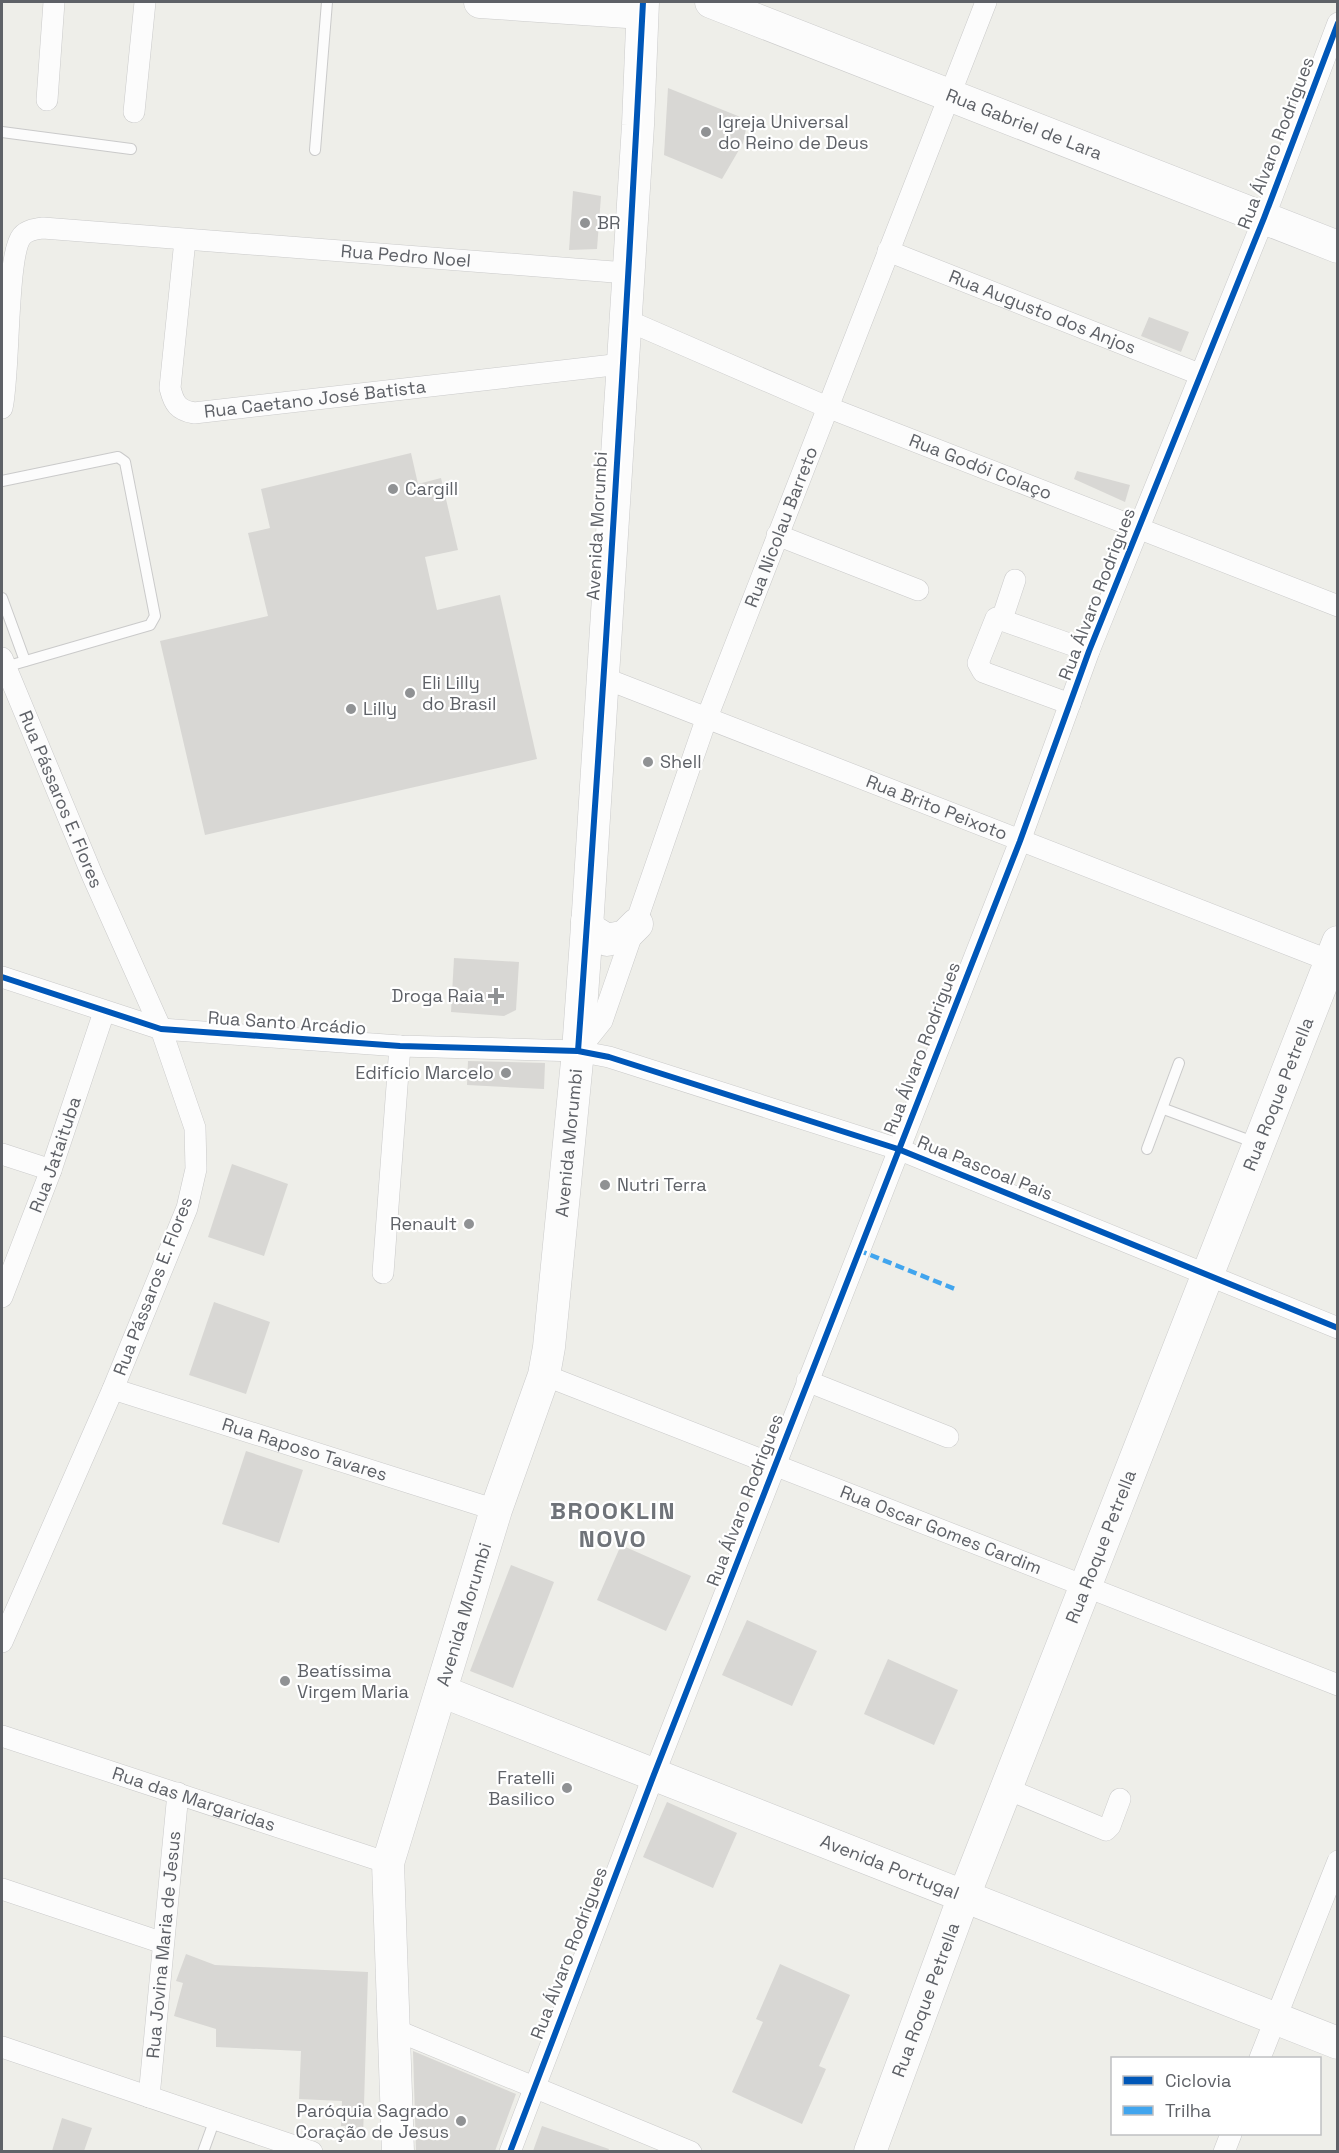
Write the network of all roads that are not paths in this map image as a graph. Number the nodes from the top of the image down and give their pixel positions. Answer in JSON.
{"nodes":[{"id":1,"x":54,"y":2,"type":"edge"},
{"id":2,"x":145,"y":2,"type":"edge"},
{"id":3,"x":327,"y":2,"type":"edge"},
{"id":4,"x":480,"y":2,"type":"edge"},
{"id":5,"x":711,"y":2,"type":"edge"},
{"id":6,"x":986,"y":2,"type":"edge"},
{"id":7,"x":643,"y":7,"type":"edge"},
{"id":8,"x":1338,"y":23,"type":"edge"},
{"id":9,"x":948,"y":95,"type":"junction"},
{"id":10,"x":48,"y":100,"type":"dead end"},
{"id":11,"x":134,"y":112,"type":"dead end"},
{"id":12,"x":2,"y":132,"type":"edge"},
{"id":13,"x":131,"y":149,"type":"dead end"},
{"id":14,"x":315,"y":150,"type":"dead end"},
{"id":15,"x":1264,"y":218,"type":"junction"},
{"id":16,"x":185,"y":240,"type":"junction"},
{"id":17,"x":1338,"y":247,"type":"edge"},
{"id":18,"x":888,"y":251,"type":"junction"},
{"id":19,"x":627,"y":273,"type":"junction"},
{"id":20,"x":624,"y":320,"type":"junction"},
{"id":21,"x":622,"y":364,"type":"junction"},
{"id":22,"x":1199,"y":374,"type":"junction"},
{"id":23,"x":827,"y":407,"type":"junction"},
{"id":24,"x":2,"y":408,"type":"edge"},
{"id":25,"x":2,"y":481,"type":"edge"},
{"id":26,"x":1140,"y":527,"type":"junction"},
{"id":27,"x":777,"y":535,"type":"junction"},
{"id":28,"x":1015,"y":580,"type":"dead end"},
{"id":29,"x":918,"y":590,"type":"dead end"},
{"id":30,"x":2,"y":598,"type":"edge"},
{"id":31,"x":1338,"y":606,"type":"edge"},
{"id":32,"x":1002,"y":619,"type":"junction"},
{"id":33,"x":1089,"y":651,"type":"junction"},
{"id":34,"x":10,"y":662,"type":"edge"},
{"id":35,"x":604,"y":678,"type":"junction"},
{"id":36,"x":1070,"y":704,"type":"junction"},
{"id":37,"x":706,"y":720,"type":"junction"},
{"id":38,"x":1020,"y":841,"type":"junction"},
{"id":39,"x":587,"y":921,"type":"junction"},
{"id":40,"x":637,"y":924,"type":"junction"},
{"id":41,"x":1335,"y":956,"type":"edge"},
{"id":42,"x":2,"y":977,"type":"edge"},
{"id":43,"x":104,"y":1012,"type":"junction"},
{"id":44,"x":161,"y":1029,"type":"junction"},
{"id":45,"x":400,"y":1046,"type":"junction"},
{"id":46,"x":578,"y":1051,"type":"junction"},
{"id":47,"x":1179,"y":1063,"type":"dead end"},
{"id":48,"x":1164,"y":1109,"type":"junction"},
{"id":49,"x":1259,"y":1144,"type":"junction"},
{"id":50,"x":898,"y":1149,"type":"junction"},
{"id":51,"x":1147,"y":1149,"type":"dead end"},
{"id":52,"x":2,"y":1154,"type":"edge"},
{"id":53,"x":51,"y":1170,"type":"junction"},
{"id":54,"x":384,"y":1273,"type":"dead end"},
{"id":55,"x":1208,"y":1275,"type":"junction"},
{"id":56,"x":2,"y":1297,"type":"edge"},
{"id":57,"x":1338,"y":1328,"type":"edge"},
{"id":58,"x":544,"y":1375,"type":"junction"},
{"id":59,"x":807,"y":1381,"type":"junction"},
{"id":60,"x":113,"y":1389,"type":"junction"},
{"id":61,"x":948,"y":1437,"type":"dead end"},
{"id":62,"x":774,"y":1465,"type":"junction"},
{"id":63,"x":496,"y":1510,"type":"junction"},
{"id":64,"x":1085,"y":1586,"type":"junction"},
{"id":65,"x":2,"y":1642,"type":"edge"},
{"id":66,"x":1338,"y":1685,"type":"edge"},
{"id":67,"x":441,"y":1691,"type":"junction"},
{"id":68,"x":2,"y":1736,"type":"edge"},
{"id":69,"x":653,"y":1777,"type":"junction"},
{"id":70,"x":1007,"y":1790,"type":"junction"},
{"id":71,"x":178,"y":1793,"type":"junction"},
{"id":72,"x":1120,"y":1799,"type":"dead end"},
{"id":73,"x":1338,"y":1862,"type":"edge"},
{"id":74,"x":388,"y":1863,"type":"junction"},
{"id":75,"x":2,"y":1888,"type":"edge"},
{"id":76,"x":964,"y":1896,"type":"junction"},
{"id":77,"x":163,"y":1942,"type":"junction"},
{"id":78,"x":1275,"y":2020,"type":"junction"},
{"id":79,"x":393,"y":2029,"type":"junction"},
{"id":80,"x":1338,"y":2043,"type":"edge"},
{"id":81,"x":2,"y":2047,"type":"edge"},
{"id":82,"x":1260,"y":2057,"type":"edge"},
{"id":83,"x":534,"y":2086,"type":"junction"},
{"id":84,"x":149,"y":2097,"type":"junction"},
{"id":85,"x":215,"y":2119,"type":"junction"},
{"id":86,"x":1230,"y":2135,"type":"edge"},
{"id":87,"x":203,"y":2151,"type":"edge"},
{"id":88,"x":312,"y":2151,"type":"edge"},
{"id":89,"x":398,"y":2151,"type":"edge"},
{"id":90,"x":510,"y":2151,"type":"edge"},
{"id":91,"x":686,"y":2151,"type":"edge"},
{"id":92,"x":870,"y":2151,"type":"edge"},
{"id":93,"x":1224,"y":2151,"type":"edge"}],
"edges":[{"from":1,"to":10,"type":"street"},
{"from":2,"to":11,"type":"street"},
{"from":3,"to":14,"type":"lane"},
{"from":4,"to":7,"type":"street"},
{"from":5,"to":9,"type":"street","name":"Rua Gabriel de Lara"},
{"from":6,"to":9,"type":"street","name":"Rua Nicolau Barreto"},
{"from":7,"to":19,"type":"street","name":"Avenida Morumbi"},
{"from":8,"to":15,"type":"street","name":"Rua Álvaro Rodrigues"},
{"from":9,"to":15,"type":"street","name":"Rua Gabriel de Lara"},
{"from":9,"to":18,"type":"street","name":"Rua Nicolau Barreto"},
{"from":12,"to":13,"type":"lane"},
{"from":15,"to":17,"type":"street","name":"Rua Gabriel de Lara"},
{"from":15,"to":22,"type":"street","name":"Rua Álvaro Rodrigues"},
{"from":16,"to":19,"type":"street","name":"Rua Pedro Noel"},
{"from":16,"to":21,"type":"street","name":"Rua Caetano José Batista"},
{"from":16,"to":24,"type":"street"},
{"from":18,"to":22,"type":"street","name":"Rua Augusto dos Anjos"},
{"from":18,"to":23,"type":"street","name":"Rua Nicolau Barreto"},
{"from":19,"to":20,"type":"street","name":"Avenida Morumbi"},
{"from":20,"to":21,"type":"street","name":"Avenida Morumbi"},
{"from":20,"to":23,"type":"street","name":"Rua Godói Colaço"},
{"from":21,"to":35,"type":"street","name":"Avenida Morumbi"},
{"from":22,"to":26,"type":"street","name":"Rua Álvaro Rodrigues"},
{"from":23,"to":26,"type":"street","name":"Rua Godói Colaço"},
{"from":23,"to":27,"type":"street","name":"Rua Nicolau Barreto"},
{"from":25,"to":34,"type":"lane"},
{"from":26,"to":31,"type":"street","name":"Rua Godói Colaço"},
{"from":26,"to":33,"type":"street","name":"Rua Álvaro Rodrigues"},
{"from":27,"to":29,"type":"street"},
{"from":27,"to":37,"type":"street","name":"Rua Nicolau Barreto"},
{"from":28,"to":32,"type":"street"},
{"from":30,"to":34,"type":"lane"},
{"from":32,"to":33,"type":"street"},
{"from":32,"to":36,"type":"street"},
{"from":33,"to":36,"type":"street","name":"Rua Álvaro Rodrigues"},
{"from":34,"to":44,"type":"street","name":"Rua Pássaros E. Flores"},
{"from":35,"to":37,"type":"street","name":"Rua Brito Peixoto"},
{"from":35,"to":39,"type":"street","name":"Avenida Morumbi"},
{"from":36,"to":38,"type":"street","name":"Rua Álvaro Rodrigues"},
{"from":37,"to":38,"type":"street","name":"Rua Brito Peixoto"},
{"from":37,"to":40,"type":"street","name":"Rua Nicolau Barreto"},
{"from":38,"to":41,"type":"street","name":"Rua Brito Peixoto"},
{"from":38,"to":50,"type":"street","name":"Rua Álvaro Rodrigues"},
{"from":39,"to":40,"type":"street"},
{"from":39,"to":46,"type":"street","name":"Avenida Morumbi"},
{"from":40,"to":46,"type":"street","name":"Rua Nicolau Barreto"},
{"from":41,"to":49,"type":"street","name":"Rua Roque Petrella"},
{"from":42,"to":43,"type":"street","name":"Rua Santo Arcádio"},
{"from":43,"to":44,"type":"street","name":"Rua Santo Arcádio"},
{"from":43,"to":53,"type":"street","name":"Rua Jataituba"},
{"from":44,"to":45,"type":"street","name":"Rua Santo Arcádio"},
{"from":44,"to":60,"type":"street","name":"Rua Pássaros E. Flores"},
{"from":45,"to":46,"type":"street","name":"Rua Santo Arcádio"},
{"from":45,"to":54,"type":"street"},
{"from":46,"to":50,"type":"street","name":"Rua Pascoal Pais"},
{"from":46,"to":58,"type":"street","name":"Avenida Morumbi"},
{"from":47,"to":48,"type":"lane"},
{"from":48,"to":49,"type":"lane"},
{"from":48,"to":51,"type":"lane"},
{"from":49,"to":55,"type":"street","name":"Rua Roque Petrella"},
{"from":50,"to":55,"type":"street","name":"Rua Pascoal Pais"},
{"from":50,"to":59,"type":"street","name":"Rua Álvaro Rodrigues"},
{"from":52,"to":53,"type":"street"},
{"from":53,"to":56,"type":"street","name":"Rua Jataituba"},
{"from":55,"to":57,"type":"street","name":"Rua Pascoal Pais"},
{"from":55,"to":64,"type":"street","name":"Rua Roque Petrella"},
{"from":58,"to":62,"type":"street","name":"Rua Oscar Gomes Cardim"},
{"from":58,"to":63,"type":"street","name":"Avenida Morumbi"},
{"from":59,"to":61,"type":"street"},
{"from":59,"to":62,"type":"street","name":"Rua Álvaro Rodrigues"},
{"from":60,"to":63,"type":"street","name":"Rua Raposo Tavares"},
{"from":60,"to":65,"type":"street","name":"Rua Pássaros E. Flores"},
{"from":62,"to":64,"type":"street","name":"Rua Oscar Gomes Cardim"},
{"from":62,"to":69,"type":"street","name":"Rua Álvaro Rodrigues"},
{"from":63,"to":67,"type":"street","name":"Avenida Morumbi"},
{"from":64,"to":66,"type":"street","name":"Rua Oscar Gomes Cardim"},
{"from":64,"to":70,"type":"street","name":"Rua Roque Petrella"},
{"from":67,"to":69,"type":"street","name":"Avenida Portugal"},
{"from":67,"to":74,"type":"street","name":"Avenida Morumbi"},
{"from":68,"to":71,"type":"street","name":"Rua das Margaridas"},
{"from":69,"to":76,"type":"street","name":"Avenida Portugal"},
{"from":69,"to":83,"type":"street","name":"Rua Álvaro Rodrigues"},
{"from":70,"to":72,"type":"street"},
{"from":70,"to":76,"type":"street","name":"Rua Roque Petrella"},
{"from":71,"to":74,"type":"street","name":"Rua das Margaridas"},
{"from":71,"to":77,"type":"street","name":"Rua Jovina Maria de Jesus"},
{"from":73,"to":78,"type":"street"},
{"from":74,"to":79,"type":"street","name":"Avenida Morumbi"},
{"from":75,"to":77,"type":"street"},
{"from":76,"to":78,"type":"street","name":"Avenida Portugal"},
{"from":76,"to":92,"type":"street","name":"Rua Roque Petrella"},
{"from":77,"to":84,"type":"street","name":"Rua Jovina Maria de Jesus"},
{"from":78,"to":80,"type":"street","name":"Avenida Portugal"},
{"from":78,"to":82,"type":"street"},
{"from":79,"to":83,"type":"street"},
{"from":79,"to":89,"type":"street","name":"Avenida Morumbi"},
{"from":81,"to":84,"type":"street"},
{"from":83,"to":90,"type":"street","name":"Rua Álvaro Rodrigues"},
{"from":83,"to":91,"type":"street"},
{"from":84,"to":85,"type":"street"},
{"from":85,"to":87,"type":"lane"},
{"from":85,"to":88,"type":"street"},
{"from":86,"to":93,"type":"street"}]}
